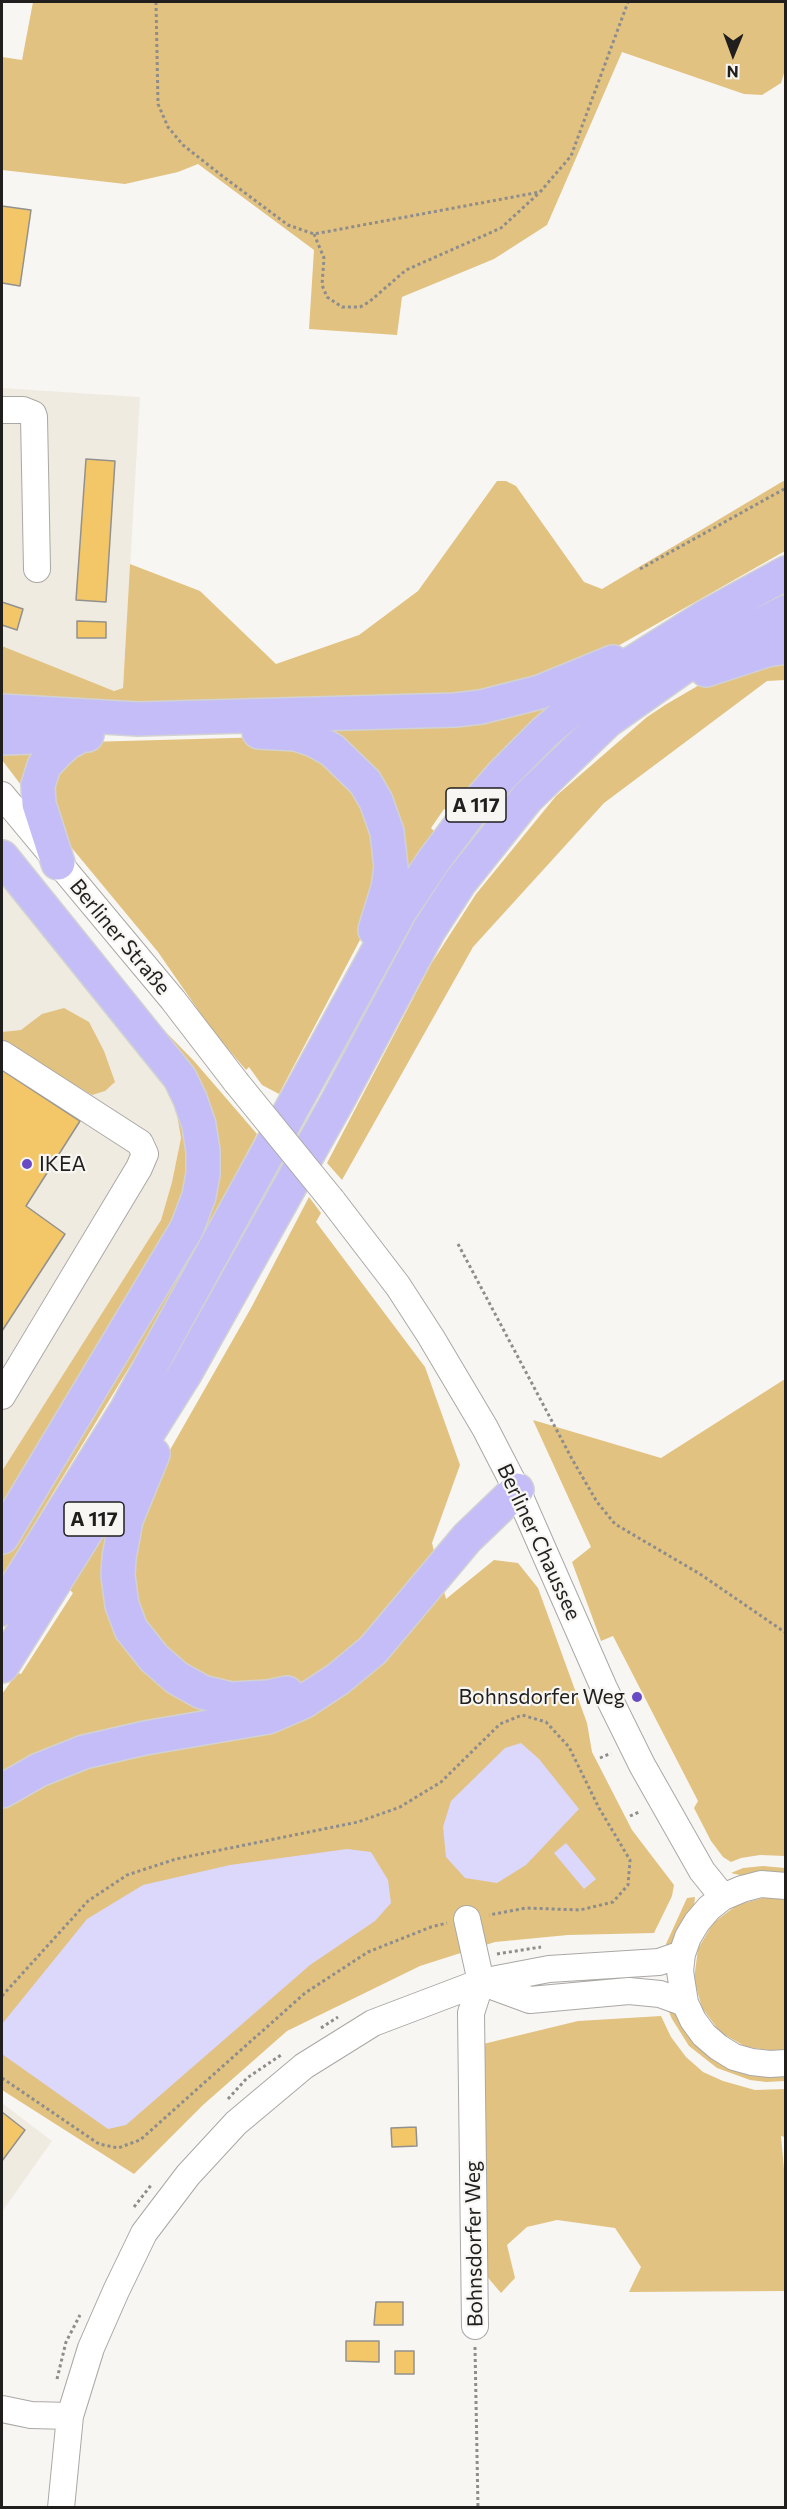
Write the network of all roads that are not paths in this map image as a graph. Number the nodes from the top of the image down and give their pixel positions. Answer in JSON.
{"nodes":[{"id":1,"x":2,"y":410,"type":"edge"},
{"id":2,"x":37,"y":569,"type":"dead end"},
{"id":3,"x":786,"y":573,"type":"edge"},
{"id":4,"x":786,"y":612,"type":"edge"},
{"id":5,"x":672,"y":638,"type":"junction"},
{"id":6,"x":786,"y":647,"type":"edge"},
{"id":7,"x":630,"y":703,"type":"junction"},
{"id":8,"x":2,"y":711,"type":"edge"},
{"id":9,"x":82,"y":735,"type":"junction"},
{"id":10,"x":2,"y":738,"type":"edge"},
{"id":11,"x":2,"y":795,"type":"edge"},
{"id":12,"x":2,"y":857,"type":"edge"},
{"id":13,"x":58,"y":863,"type":"junction"},
{"id":14,"x":340,"y":1024,"type":"junction"},
{"id":15,"x":2,"y":1054,"type":"edge"},
{"id":16,"x":332,"y":1200,"type":"joint"},
{"id":17,"x":186,"y":1372,"type":"junction"},
{"id":18,"x":2,"y":1396,"type":"edge"},
{"id":19,"x":517,"y":1490,"type":"junction"},
{"id":20,"x":2,"y":1537,"type":"edge"},
{"id":21,"x":2,"y":1610,"type":"edge"},
{"id":22,"x":2,"y":1666,"type":"edge"},
{"id":23,"x":338,"y":1679,"type":"junction"},
{"id":24,"x":2,"y":1791,"type":"edge"},
{"id":25,"x":786,"y":1886,"type":"edge"},
{"id":26,"x":723,"y":1897,"type":"junction"},
{"id":27,"x":467,"y":1919,"type":"road end"},
{"id":28,"x":682,"y":1954,"type":"junction"},
{"id":29,"x":479,"y":1971,"type":"junction"},
{"id":30,"x":685,"y":2003,"type":"junction"},
{"id":31,"x":786,"y":2063,"type":"edge"},
{"id":32,"x":475,"y":2326,"type":"road end"},
{"id":33,"x":2,"y":2409,"type":"edge"},
{"id":34,"x":59,"y":2415,"type":"junction"},
{"id":35,"x":61,"y":2508,"type":"edge"}],
"edges":[{"from":1,"to":2,"type":"street"},
{"from":3,"to":5,"type":"highway","number":"A 117"},
{"from":4,"to":7,"type":"highway","number":"A 117"},
{"from":5,"to":8,"type":"highway"},
{"from":5,"to":14,"type":"highway","number":"A 117"},
{"from":6,"to":7,"type":"highway","number":"A 117"},
{"from":7,"to":17,"type":"highway","number":"A 117"},
{"from":9,"to":10,"type":"highway"},
{"from":9,"to":13,"type":"highway"},
{"from":9,"to":14,"type":"highway"},
{"from":11,"to":13,"type":"street","name":"Berliner Straße"},
{"from":12,"to":20,"type":"highway"},
{"from":13,"to":16,"type":"street","name":"Berliner Straße","bridge":true},
{"from":14,"to":21,"type":"highway","number":"A 117"},
{"from":15,"to":18,"type":"street"},
{"from":16,"to":19,"type":"street","name":"Berliner Chaussee"},
{"from":17,"to":22,"type":"highway","number":"A 117"},
{"from":17,"to":23,"type":"highway"},
{"from":19,"to":23,"type":"highway"},
{"from":19,"to":26,"type":"street","name":"Berliner Chaussee"},
{"from":23,"to":24,"type":"highway"},
{"from":25,"to":26,"type":"street"},
{"from":26,"to":28,"type":"street"},
{"from":27,"to":29,"type":"street"},
{"from":28,"to":29,"type":"street"},
{"from":28,"to":30,"type":"street"},
{"from":29,"to":30,"type":"street"},
{"from":29,"to":32,"type":"street","name":"Bohnsdorfer Weg"},
{"from":29,"to":34,"type":"street"},
{"from":30,"to":31,"type":"street"},
{"from":33,"to":34,"type":"street"},
{"from":34,"to":35,"type":"street"}]}
